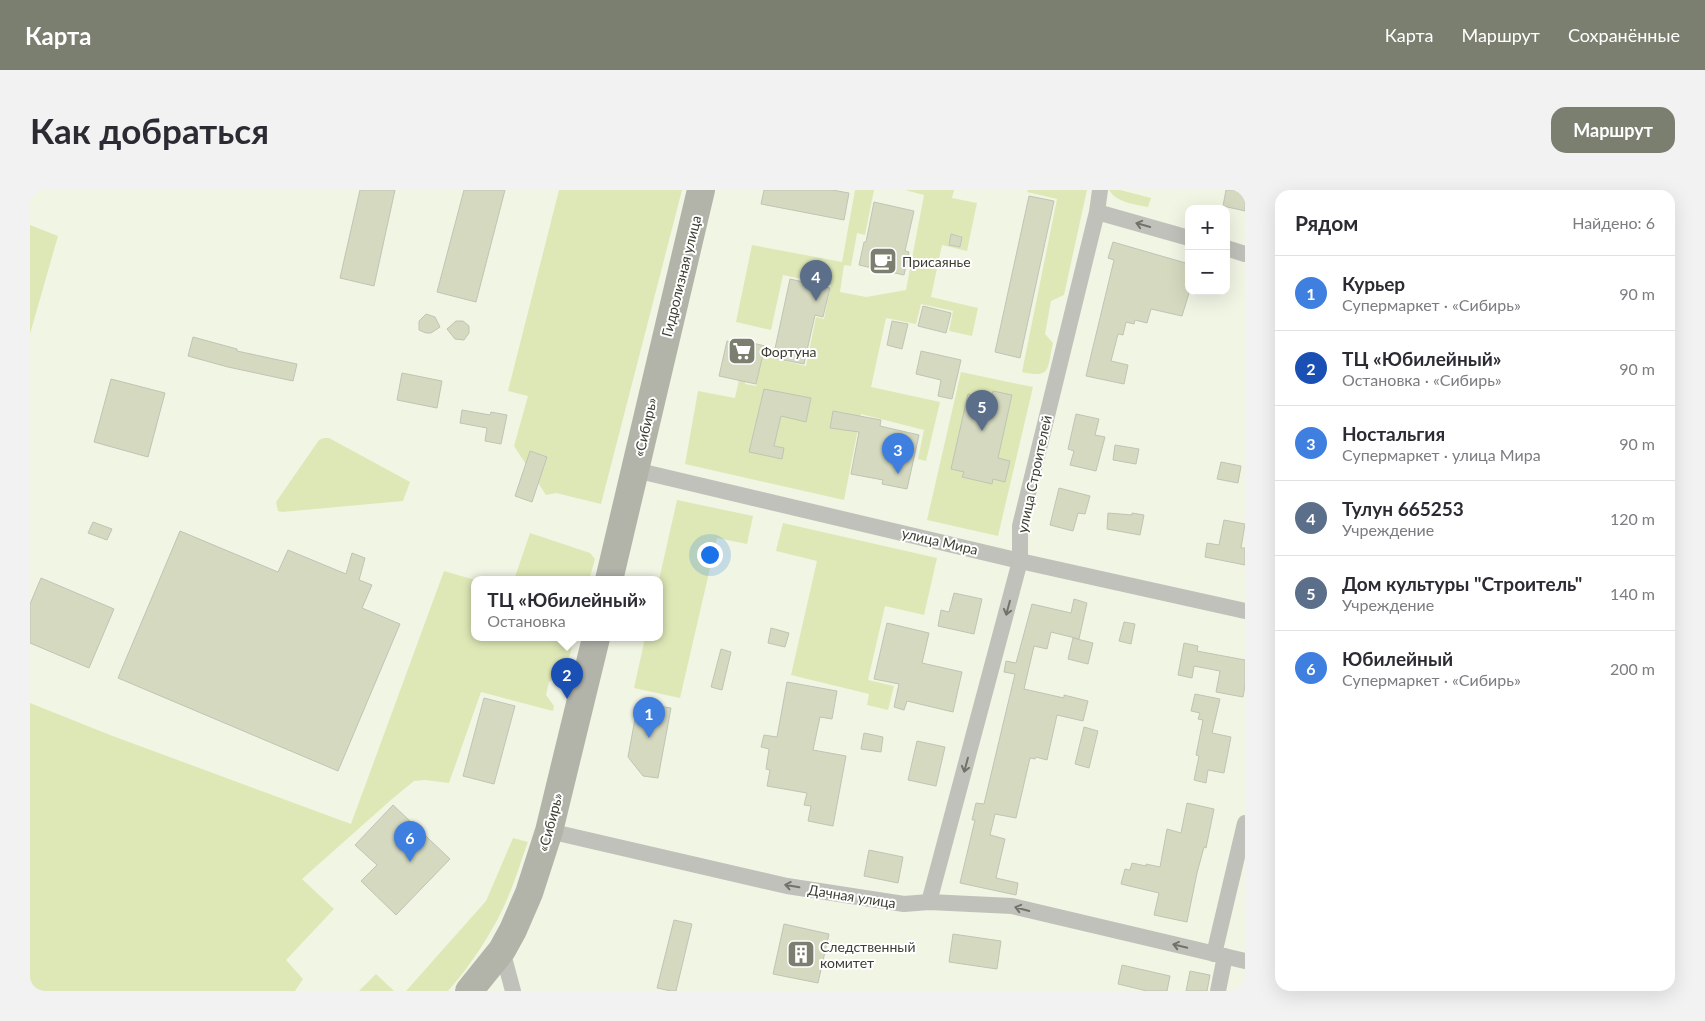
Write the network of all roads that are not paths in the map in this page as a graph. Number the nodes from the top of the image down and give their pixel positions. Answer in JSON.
{"nodes":[{"id":1,"x":701,"y":190,"type":"edge"},
{"id":2,"x":1100,"y":190,"type":"edge"},
{"id":3,"x":1096,"y":212,"type":"junction"},
{"id":4,"x":1185,"y":237,"type":"edge"},
{"id":5,"x":1230,"y":249,"type":"edge"},
{"id":6,"x":1245,"y":254,"type":"edge"},
{"id":7,"x":660,"y":361,"type":"joint"},
{"id":8,"x":635,"y":470,"type":"junction"},
{"id":9,"x":1020,"y":560,"type":"junction"},
{"id":10,"x":610,"y":576,"type":"edge"},
{"id":11,"x":1245,"y":611,"type":"edge"},
{"id":12,"x":595,"y":641,"type":"edge"},
{"id":13,"x":1245,"y":823,"type":"edge"},
{"id":14,"x":549,"y":831,"type":"junction"},
{"id":15,"x":930,"y":902,"type":"junction"},
{"id":16,"x":502,"y":950,"type":"junction"},
{"id":17,"x":1220,"y":955,"type":"junction"},
{"id":18,"x":1245,"y":961,"type":"edge"},
{"id":19,"x":469,"y":991,"type":"edge"},
{"id":20,"x":513,"y":991,"type":"edge"},
{"id":21,"x":1218,"y":991,"type":"edge"}],
"edges":[{"from":1,"to":7,"type":"highway","name":"Гидролизная улица"},
{"from":2,"to":3,"type":"street","name":"улица Строителей"},
{"from":4,"to":3,"type":"street","one_way":true},
{"from":3,"to":9,"type":"street","name":"улица Строителей"},
{"from":5,"to":6,"type":"street"},
{"from":7,"to":8,"type":"highway","name":"«Сибирь»"},
{"from":8,"to":9,"type":"street","name":"улица Мира"},
{"from":8,"to":10,"type":"highway","name":"«Сибирь»"},
{"from":9,"to":11,"type":"street","name":"улица Мира"},
{"from":9,"to":15,"type":"street","name":"улица Строителей","one_way":true},
{"from":12,"to":14,"type":"highway","name":"«Сибирь»"},
{"from":13,"to":17,"type":"street"},
{"from":15,"to":14,"type":"street","name":"Дачная улица","one_way":true},
{"from":14,"to":16,"type":"highway","name":"«Сибирь»"},
{"from":17,"to":15,"type":"street","name":"Дачная улица","one_way":true},
{"from":16,"to":19,"type":"highway","name":"«Сибирь»"},
{"from":16,"to":20,"type":"street"},
{"from":17,"to":18,"type":"street","name":"Дачная улица"},
{"from":17,"to":21,"type":"street"}]}
